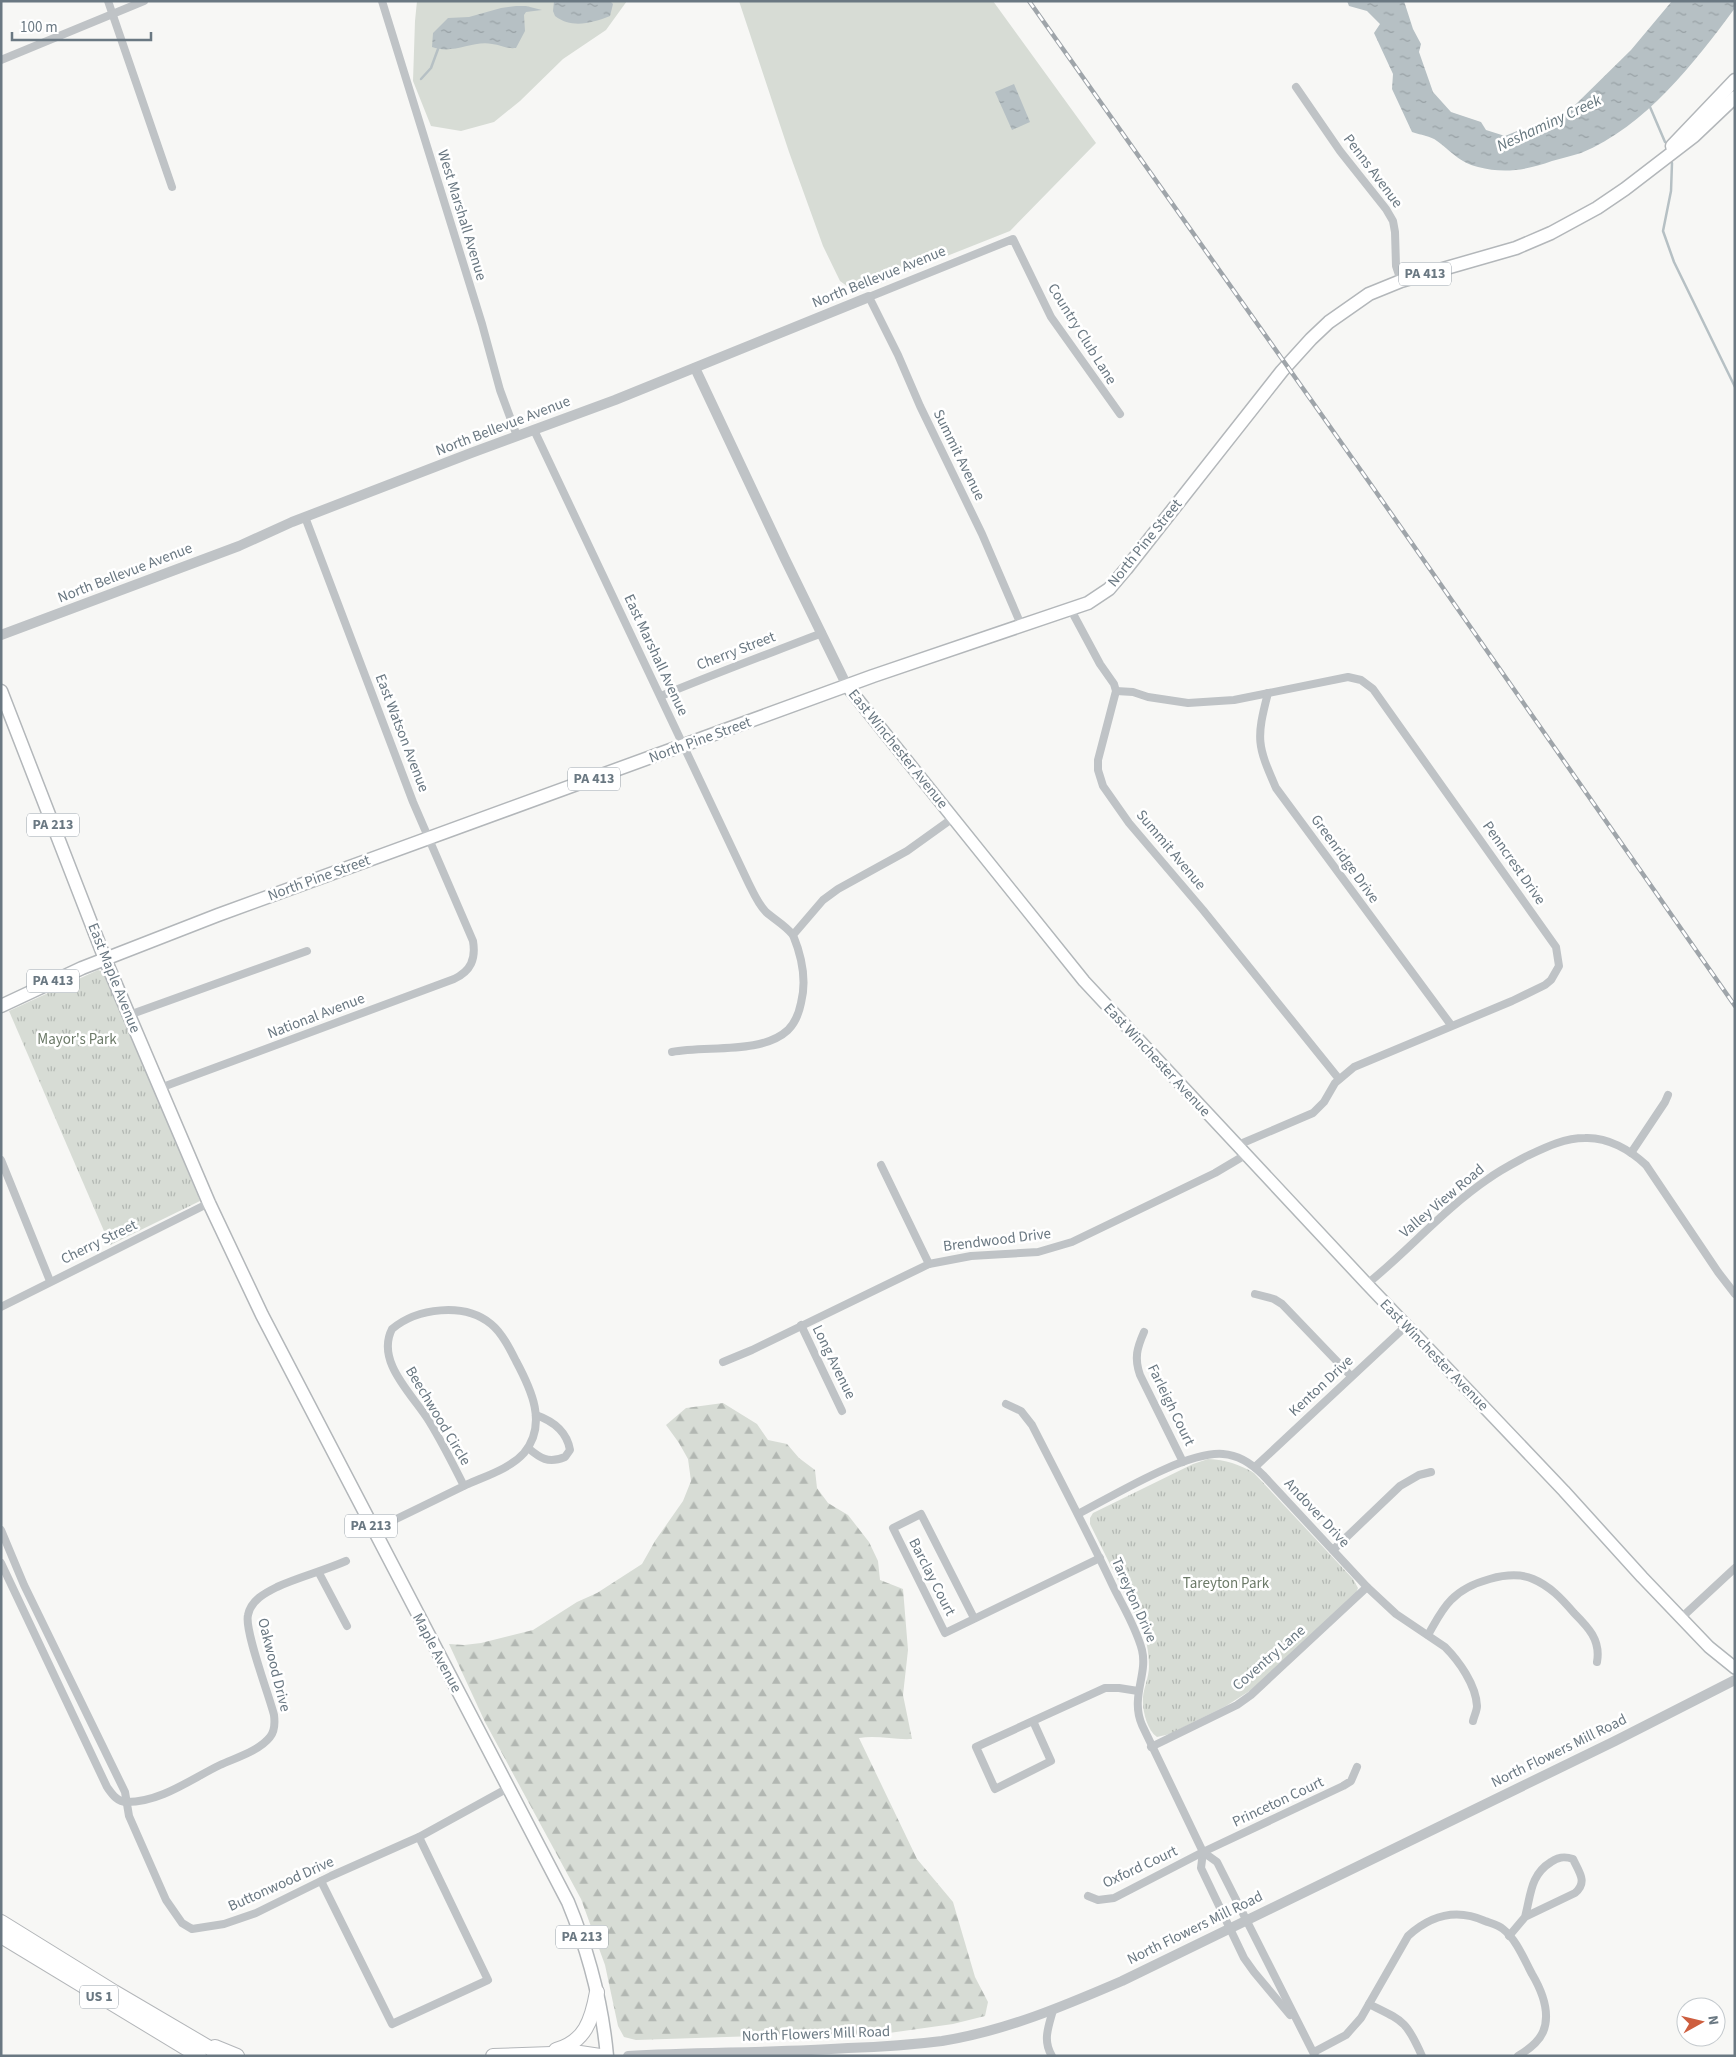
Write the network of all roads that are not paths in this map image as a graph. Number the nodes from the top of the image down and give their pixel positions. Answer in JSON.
{"nodes":[{"id":1,"x":108,"y":1,"type":"edge"},
{"id":2,"x":144,"y":1,"type":"edge"},
{"id":3,"x":382,"y":1,"type":"edge"},
{"id":4,"x":113,"y":13,"type":"junction"},
{"id":5,"x":1,"y":60,"type":"edge"},
{"id":6,"x":1735,"y":80,"type":"edge"},
{"id":7,"x":1296,"y":87,"type":"dead end"},
{"id":8,"x":1735,"y":97,"type":"edge"},
{"id":9,"x":1656,"y":164,"type":"junction"},
{"id":10,"x":172,"y":187,"type":"dead end"},
{"id":11,"x":1013,"y":239,"type":"joint"},
{"id":12,"x":1401,"y":281,"type":"junction"},
{"id":13,"x":869,"y":297,"type":"junction"},
{"id":14,"x":695,"y":368,"type":"junction"},
{"id":15,"x":1120,"y":414,"type":"dead end"},
{"id":16,"x":534,"y":430,"type":"junction"},
{"id":17,"x":517,"y":436,"type":"junction"},
{"id":18,"x":305,"y":517,"type":"junction"},
{"id":19,"x":1072,"y":610,"type":"junction"},
{"id":20,"x":1022,"y":627,"type":"junction"},
{"id":21,"x":822,"y":632,"type":"junction"},
{"id":22,"x":1,"y":635,"type":"edge"},
{"id":23,"x":847,"y":686,"type":"junction"},
{"id":24,"x":1116,"y":690,"type":"junction"},
{"id":25,"x":1,"y":691,"type":"edge"},
{"id":26,"x":1268,"y":693,"type":"junction"},
{"id":27,"x":661,"y":696,"type":"junction"},
{"id":28,"x":684,"y":746,"type":"junction"},
{"id":29,"x":953,"y":818,"type":"junction"},
{"id":30,"x":429,"y":839,"type":"junction"},
{"id":31,"x":793,"y":935,"type":"junction"},
{"id":32,"x":307,"y":951,"type":"dead end"},
{"id":33,"x":105,"y":958,"type":"junction"},
{"id":34,"x":474,"y":958,"type":"joint"},
{"id":35,"x":1,"y":1006,"type":"edge"},
{"id":36,"x":128,"y":1015,"type":"junction"},
{"id":37,"x":1451,"y":1026,"type":"junction"},
{"id":38,"x":672,"y":1052,"type":"dead end"},
{"id":39,"x":1339,"y":1079,"type":"junction"},
{"id":40,"x":160,"y":1088,"type":"junction"},
{"id":41,"x":1668,"y":1095,"type":"dead end"},
{"id":42,"x":1238,"y":1145,"type":"junction"},
{"id":43,"x":1631,"y":1153,"type":"junction"},
{"id":44,"x":1247,"y":1154,"type":"junction"},
{"id":45,"x":1,"y":1160,"type":"edge"},
{"id":46,"x":881,"y":1165,"type":"dead end"},
{"id":47,"x":209,"y":1203,"type":"junction"},
{"id":48,"x":237,"y":1261,"type":"joint"},
{"id":49,"x":929,"y":1264,"type":"junction"},
{"id":50,"x":50,"y":1281,"type":"junction"},
{"id":51,"x":1367,"y":1284,"type":"junction"},
{"id":52,"x":1255,"y":1294,"type":"dead end"},
{"id":53,"x":1735,"y":1294,"type":"edge"},
{"id":54,"x":1,"y":1307,"type":"edge"},
{"id":55,"x":800,"y":1325,"type":"junction"},
{"id":56,"x":1406,"y":1326,"type":"junction"},
{"id":57,"x":1144,"y":1332,"type":"dead end"},
{"id":58,"x":723,"y":1362,"type":"dead end"},
{"id":59,"x":1351,"y":1376,"type":"junction"},
{"id":60,"x":1006,"y":1404,"type":"dead end"},
{"id":61,"x":842,"y":1411,"type":"dead end"},
{"id":62,"x":536,"y":1415,"type":"junction"},
{"id":63,"x":528,"y":1448,"type":"junction"},
{"id":64,"x":1183,"y":1462,"type":"junction"},
{"id":65,"x":1255,"y":1468,"type":"junction"},
{"id":66,"x":1431,"y":1472,"type":"dead end"},
{"id":67,"x":464,"y":1486,"type":"junction"},
{"id":68,"x":1078,"y":1514,"type":"junction"},
{"id":69,"x":1,"y":1530,"type":"edge"},
{"id":70,"x":373,"y":1530,"type":"junction"},
{"id":71,"x":1333,"y":1550,"type":"junction"},
{"id":72,"x":1100,"y":1558,"type":"junction"},
{"id":73,"x":346,"y":1562,"type":"dead end"},
{"id":74,"x":1,"y":1563,"type":"edge"},
{"id":75,"x":1735,"y":1568,"type":"edge"},
{"id":76,"x":319,"y":1573,"type":"junction"},
{"id":77,"x":1367,"y":1587,"type":"junction"},
{"id":78,"x":974,"y":1618,"type":"junction"},
{"id":79,"x":1681,"y":1618,"type":"junction"},
{"id":80,"x":347,"y":1626,"type":"dead end"},
{"id":81,"x":1428,"y":1635,"type":"junction"},
{"id":82,"x":1597,"y":1662,"type":"dead end"},
{"id":83,"x":1735,"y":1668,"type":"edge"},
{"id":84,"x":1735,"y":1680,"type":"edge"},
{"id":85,"x":1138,"y":1691,"type":"junction"},
{"id":86,"x":1033,"y":1721,"type":"junction"},
{"id":87,"x":1473,"y":1721,"type":"dead end"},
{"id":88,"x":1152,"y":1747,"type":"junction"},
{"id":89,"x":1357,"y":1767,"type":"dead end"},
{"id":90,"x":508,"y":1788,"type":"junction"},
{"id":91,"x":126,"y":1802,"type":"junction"},
{"id":92,"x":419,"y":1838,"type":"junction"},
{"id":93,"x":1203,"y":1852,"type":"junction"},
{"id":94,"x":321,"y":1881,"type":"junction"},
{"id":95,"x":1088,"y":1896,"type":"dead end"},
{"id":96,"x":1525,"y":1918,"type":"junction"},
{"id":97,"x":1246,"y":1920,"type":"junction"},
{"id":98,"x":1,"y":1922,"type":"edge"},
{"id":99,"x":1229,"y":1928,"type":"junction"},
{"id":100,"x":1,"y":1936,"type":"edge"},
{"id":101,"x":1509,"y":1936,"type":"junction"},
{"id":102,"x":597,"y":1992,"type":"junction"},
{"id":103,"x":1369,"y":2004,"type":"junction"},
{"id":104,"x":1053,"y":2010,"type":"junction"},
{"id":105,"x":1298,"y":2024,"type":"junction"},
{"id":106,"x":190,"y":2037,"type":"junction"},
{"id":107,"x":543,"y":2053,"type":"junction"},
{"id":108,"x":1314,"y":2054,"type":"edge"},
{"id":109,"x":199,"y":2056,"type":"edge"},
{"id":110,"x":223,"y":2056,"type":"edge"},
{"id":111,"x":238,"y":2056,"type":"edge"},
{"id":112,"x":493,"y":2056,"type":"edge"},
{"id":113,"x":600,"y":2056,"type":"edge"},
{"id":114,"x":607,"y":2056,"type":"edge"},
{"id":115,"x":628,"y":2056,"type":"edge"},
{"id":116,"x":1052,"y":2056,"type":"edge"},
{"id":117,"x":1422,"y":2056,"type":"edge"},
{"id":118,"x":1518,"y":2056,"type":"edge"}],
"edges":[{"from":1,"to":4,"type":"street"},
{"from":2,"to":4,"type":"street"},
{"from":3,"to":17,"type":"street","name":"West Marshall Avenue"},
{"from":4,"to":5,"type":"street"},
{"from":4,"to":10,"type":"street"},
{"from":6,"to":9,"type":"main road","number":"PA 413"},
{"from":7,"to":12,"type":"street","name":"Penns Avenue"},
{"from":8,"to":9,"type":"main road","number":"PA 413"},
{"from":9,"to":12,"type":"main road","number":"PA 413"},
{"from":11,"to":13,"type":"street","name":"North Bellevue Avenue"},
{"from":11,"to":15,"type":"street","name":"Country Club Lane"},
{"from":12,"to":19,"type":"main road","name":"North Pine Street","number":"PA 413"},
{"from":13,"to":14,"type":"street","name":"North Bellevue Avenue"},
{"from":13,"to":20,"type":"street","name":"Summit Avenue"},
{"from":14,"to":16,"type":"street","name":"North Bellevue Avenue"},
{"from":14,"to":21,"type":"street","name":"East Winchester Avenue"},
{"from":16,"to":17,"type":"street","name":"North Bellevue Avenue"},
{"from":16,"to":27,"type":"street","name":"East Marshall Avenue"},
{"from":17,"to":18,"type":"street","name":"North Bellevue Avenue"},
{"from":18,"to":22,"type":"street","name":"North Bellevue Avenue"},
{"from":18,"to":30,"type":"street","name":"East Watson Avenue"},
{"from":19,"to":20,"type":"main road","name":"North Pine Street","number":"PA 413"},
{"from":19,"to":24,"type":"street"},
{"from":20,"to":23,"type":"main road","name":"North Pine Street","number":"PA 413"},
{"from":21,"to":23,"type":"street","name":"East Winchester Avenue"},
{"from":21,"to":27,"type":"street","name":"Cherry Street"},
{"from":23,"to":28,"type":"main road","name":"North Pine Street","number":"PA 413"},
{"from":23,"to":29,"type":"main road","name":"East Winchester Avenue"},
{"from":24,"to":26,"type":"street","name":"Penncrest Drive"},
{"from":24,"to":39,"type":"street","name":"Summit Avenue"},
{"from":25,"to":33,"type":"main road","name":"East Maple Avenue","number":"PA 213"},
{"from":26,"to":37,"type":"street","name":"Greenridge Drive"},
{"from":26,"to":37,"type":"street","name":"Penncrest Drive"},
{"from":27,"to":28,"type":"street","name":"East Marshall Avenue"},
{"from":28,"to":30,"type":"main road","name":"North Pine Street","number":"PA 413"},
{"from":28,"to":31,"type":"street","name":"East Marshall Avenue"},
{"from":29,"to":31,"type":"street"},
{"from":29,"to":42,"type":"main road","name":"East Winchester Avenue"},
{"from":30,"to":33,"type":"main road","name":"North Pine Street","number":"PA 413"},
{"from":30,"to":34,"type":"street","name":"East Watson Avenue"},
{"from":31,"to":38,"type":"street"},
{"from":32,"to":36,"type":"street"},
{"from":33,"to":35,"type":"main road","number":"PA 413"},
{"from":33,"to":36,"type":"main road","name":"East Maple Avenue","number":"PA 213"},
{"from":34,"to":40,"type":"street","name":"National Avenue"},
{"from":36,"to":40,"type":"main road","name":"East Maple Avenue","number":"PA 213"},
{"from":37,"to":39,"type":"street","name":"Penncrest Drive"},
{"from":39,"to":42,"type":"street","name":"Penncrest Drive"},
{"from":40,"to":47,"type":"main road","name":"East Maple Avenue","number":"PA 213"},
{"from":41,"to":43,"type":"street"},
{"from":42,"to":44,"type":"main road","name":"East Winchester Avenue"},
{"from":43,"to":51,"type":"street","name":"Valley View Road"},
{"from":43,"to":53,"type":"street","name":"Valley View Road"},
{"from":44,"to":49,"type":"street","name":"Brendwood Drive"},
{"from":44,"to":51,"type":"main road","name":"East Winchester Avenue"},
{"from":45,"to":50,"type":"street"},
{"from":46,"to":49,"type":"street"},
{"from":47,"to":48,"type":"main road","name":"East Maple Avenue","number":"PA 213"},
{"from":47,"to":50,"type":"street","name":"Cherry Street"},
{"from":48,"to":70,"type":"main road","name":"Maple Avenue","number":"PA 213"},
{"from":49,"to":55,"type":"street","name":"Brendwood Drive"},
{"from":50,"to":54,"type":"street","name":"Cherry Street"},
{"from":51,"to":56,"type":"main road","name":"East Winchester Avenue"},
{"from":52,"to":59,"type":"street"},
{"from":55,"to":58,"type":"street","name":"Brendwood Drive"},
{"from":55,"to":61,"type":"street","name":"Long Avenue"},
{"from":56,"to":59,"type":"street","name":"Kenton Drive"},
{"from":56,"to":79,"type":"main road","name":"East Winchester Avenue"},
{"from":57,"to":64,"type":"street","name":"Farleigh Court"},
{"from":59,"to":65,"type":"street","name":"Kenton Drive"},
{"from":60,"to":68,"type":"street","name":"Tareyton Drive"},
{"from":62,"to":63,"type":"street"},
{"from":62,"to":63,"type":"street"},
{"from":62,"to":67,"type":"street","name":"Beechwood Circle"},
{"from":63,"to":67,"type":"street"},
{"from":64,"to":65,"type":"street","name":"Andover Drive"},
{"from":64,"to":68,"type":"street","name":"Andover Drive"},
{"from":65,"to":71,"type":"street","name":"Andover Drive"},
{"from":66,"to":71,"type":"street"},
{"from":67,"to":70,"type":"street"},
{"from":68,"to":72,"type":"street","name":"Tareyton Drive"},
{"from":69,"to":91,"type":"street","name":"Buttonwood Drive"},
{"from":70,"to":90,"type":"main road","name":"Maple Avenue","number":"PA 213"},
{"from":71,"to":77,"type":"street","name":"Andover Drive"},
{"from":72,"to":78,"type":"street","name":"Barclay Court"},
{"from":72,"to":85,"type":"street","name":"Tareyton Drive"},
{"from":73,"to":76,"type":"street","name":"Oakwood Drive"},
{"from":74,"to":91,"type":"street"},
{"from":75,"to":79,"type":"street"},
{"from":76,"to":80,"type":"street"},
{"from":76,"to":91,"type":"street","name":"Oakwood Drive"},
{"from":77,"to":81,"type":"street","name":"Andover Drive"},
{"from":77,"to":88,"type":"street","name":"Coventry Lane"},
{"from":78,"to":78,"type":"street","name":"Barclay Court"},
{"from":79,"to":83,"type":"main road","name":"East Winchester Avenue"},
{"from":81,"to":82,"type":"street"},
{"from":81,"to":87,"type":"street","name":"Andover Drive"},
{"from":84,"to":97,"type":"street","name":"North Flowers Mill Road"},
{"from":85,"to":86,"type":"street"},
{"from":85,"to":88,"type":"street","name":"Tareyton Drive"},
{"from":86,"to":86,"type":"street"},
{"from":88,"to":93,"type":"street","name":"Tareyton Drive"},
{"from":89,"to":93,"type":"street","name":"Princeton Court"},
{"from":90,"to":92,"type":"street","name":"Buttonwood Drive"},
{"from":90,"to":102,"type":"main road","name":"Maple Avenue","number":"PA 213"},
{"from":91,"to":94,"type":"street","name":"Buttonwood Drive"},
{"from":92,"to":94,"type":"street","name":"Buttonwood Drive"},
{"from":92,"to":94,"type":"street"},
{"from":93,"to":95,"type":"street","name":"Oxford Court"},
{"from":93,"to":97,"type":"street","name":"Tareyton Drive"},
{"from":93,"to":99,"type":"street","name":"Tareyton Drive"},
{"from":96,"to":96,"type":"street"},
{"from":96,"to":101,"type":"street"},
{"from":97,"to":99,"type":"street","name":"North Flowers Mill Road"},
{"from":97,"to":105,"type":"street","name":"Tareyton Drive"},
{"from":98,"to":106,"type":"highway","number":"US 1"},
{"from":99,"to":104,"type":"street","name":"North Flowers Mill Road"},
{"from":99,"to":105,"type":"street","name":"Tareyton Drive"},
{"from":100,"to":109,"type":"highway","number":"US 1"},
{"from":101,"to":103,"type":"street"},
{"from":101,"to":118,"type":"street"},
{"from":102,"to":107,"type":"highway"},
{"from":102,"to":114,"type":"main road","name":"Maple Avenue","number":"PA 213"},
{"from":103,"to":108,"type":"street"},
{"from":103,"to":117,"type":"street"},
{"from":104,"to":115,"type":"street","name":"North Flowers Mill Road"},
{"from":104,"to":116,"type":"street"},
{"from":105,"to":108,"type":"street"},
{"from":106,"to":110,"type":"highway","number":"US 1"},
{"from":106,"to":111,"type":"highway"},
{"from":107,"to":112,"type":"highway"},
{"from":107,"to":113,"type":"highway"}]}
